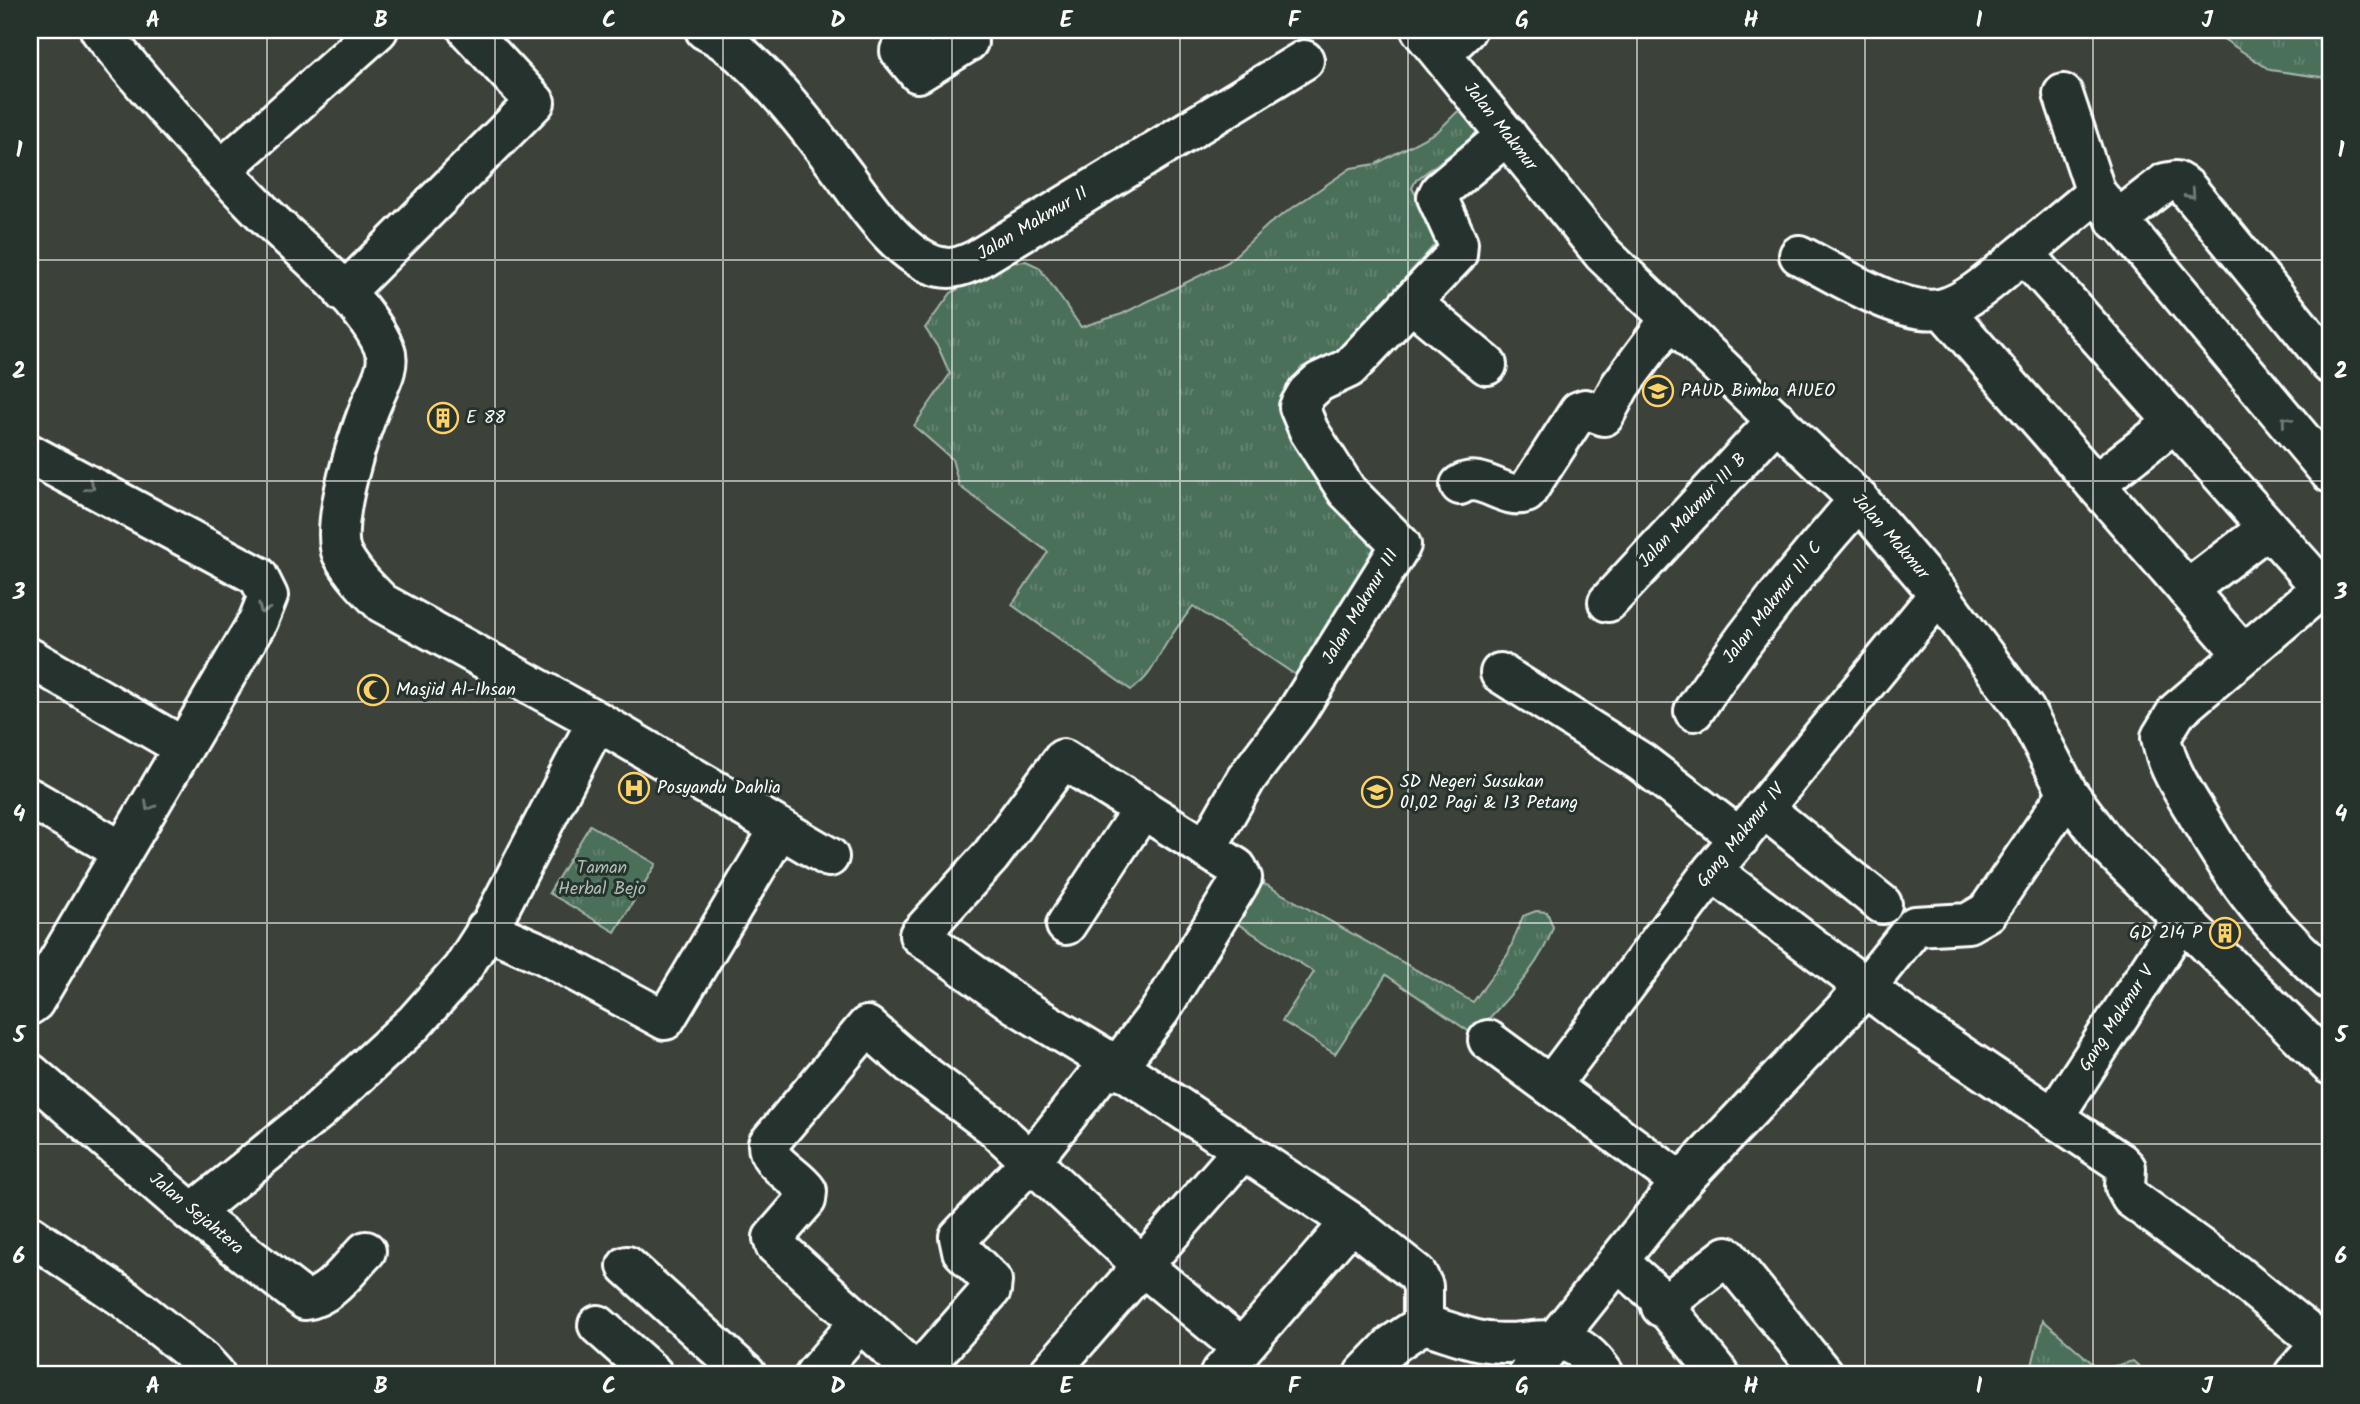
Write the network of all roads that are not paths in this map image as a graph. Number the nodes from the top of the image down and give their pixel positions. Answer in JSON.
{"nodes":[{"id":1,"x":100,"y":30,"type":"edge"},
{"id":2,"x":379,"y":30,"type":"edge"},
{"id":3,"x":468,"y":30,"type":"edge"},
{"id":4,"x":705,"y":30,"type":"edge"},
{"id":5,"x":912,"y":30,"type":"edge"},
{"id":6,"x":966,"y":30,"type":"edge"},
{"id":7,"x":1443,"y":38,"type":"edge"},
{"id":8,"x":1304,"y":60,"type":"dead end"},
{"id":9,"x":2063,"y":94,"type":"dead end"},
{"id":10,"x":1507,"y":135,"type":"junction"},
{"id":11,"x":221,"y":170,"type":"junction"},
{"id":12,"x":2106,"y":207,"type":"junction"},
{"id":13,"x":2024,"y":253,"type":"junction"},
{"id":14,"x":1799,"y":256,"type":"dead end"},
{"id":15,"x":344,"y":293,"type":"junction"},
{"id":16,"x":1412,"y":303,"type":"junction"},
{"id":17,"x":1943,"y":309,"type":"junction"},
{"id":18,"x":1670,"y":319,"type":"junction"},
{"id":19,"x":2330,"y":364,"type":"edge"},
{"id":20,"x":1487,"y":365,"type":"dead end"},
{"id":21,"x":1777,"y":420,"type":"junction"},
{"id":22,"x":2174,"y":423,"type":"junction"},
{"id":23,"x":30,"y":454,"type":"edge"},
{"id":24,"x":2330,"y":473,"type":"edge"},
{"id":25,"x":2095,"y":484,"type":"junction"},
{"id":26,"x":1460,"y":485,"type":"dead end"},
{"id":27,"x":1859,"y":500,"type":"junction"},
{"id":28,"x":2268,"y":528,"type":"junction"},
{"id":29,"x":2326,"y":584,"type":"edge"},
{"id":30,"x":2187,"y":590,"type":"junction"},
{"id":31,"x":1939,"y":594,"type":"junction"},
{"id":32,"x":1608,"y":602,"type":"dead end"},
{"id":33,"x":2242,"y":654,"type":"junction"},
{"id":34,"x":30,"y":659,"type":"edge"},
{"id":35,"x":1500,"y":673,"type":"dead end"},
{"id":36,"x":1693,"y":711,"type":"dead end"},
{"id":37,"x":597,"y":721,"type":"junction"},
{"id":38,"x":183,"y":747,"type":"junction"},
{"id":39,"x":2068,"y":793,"type":"junction"},
{"id":40,"x":30,"y":797,"type":"edge"},
{"id":41,"x":1143,"y":808,"type":"junction"},
{"id":42,"x":1763,"y":808,"type":"junction"},
{"id":43,"x":780,"y":828,"type":"junction"},
{"id":44,"x":1740,"y":838,"type":"junction"},
{"id":45,"x":1206,"y":849,"type":"junction"},
{"id":46,"x":122,"y":851,"type":"junction"},
{"id":47,"x":829,"y":857,"type":"dead end"},
{"id":48,"x":1712,"y":871,"type":"junction"},
{"id":49,"x":1882,"y":904,"type":"dead end"},
{"id":50,"x":2181,"y":921,"type":"junction"},
{"id":51,"x":1066,"y":925,"type":"dead end"},
{"id":52,"x":486,"y":929,"type":"junction"},
{"id":53,"x":2330,"y":980,"type":"edge"},
{"id":54,"x":1867,"y":986,"type":"junction"},
{"id":55,"x":30,"y":1005,"type":"edge"},
{"id":56,"x":1488,"y":1040,"type":"dead end"},
{"id":57,"x":2330,"y":1065,"type":"edge"},
{"id":58,"x":1117,"y":1066,"type":"junction"},
{"id":59,"x":30,"y":1073,"type":"edge"},
{"id":60,"x":1551,"y":1085,"type":"junction"},
{"id":61,"x":2053,"y":1118,"type":"junction"},
{"id":62,"x":1242,"y":1151,"type":"junction"},
{"id":63,"x":1030,"y":1162,"type":"junction"},
{"id":64,"x":1681,"y":1182,"type":"junction"},
{"id":65,"x":192,"y":1213,"type":"junction"},
{"id":66,"x":1351,"y":1222,"type":"junction"},
{"id":67,"x":30,"y":1235,"type":"edge"},
{"id":68,"x":366,"y":1251,"type":"dead end"},
{"id":69,"x":1618,"y":1261,"type":"junction"},
{"id":70,"x":626,"y":1266,"type":"dead end"},
{"id":71,"x":1144,"y":1267,"type":"junction"},
{"id":72,"x":1661,"y":1307,"type":"junction"},
{"id":73,"x":859,"y":1323,"type":"junction"},
{"id":74,"x":1423,"y":1324,"type":"junction"},
{"id":75,"x":598,"y":1325,"type":"dead end"},
{"id":76,"x":1555,"y":1339,"type":"junction"},
{"id":77,"x":2326,"y":1339,"type":"edge"},
{"id":78,"x":1231,"y":1361,"type":"edge"},
{"id":79,"x":215,"y":1374,"type":"edge"},
{"id":80,"x":653,"y":1374,"type":"edge"},
{"id":81,"x":746,"y":1374,"type":"edge"},
{"id":82,"x":815,"y":1374,"type":"edge"},
{"id":83,"x":917,"y":1374,"type":"edge"},
{"id":84,"x":1048,"y":1374,"type":"edge"},
{"id":85,"x":1364,"y":1374,"type":"edge"},
{"id":86,"x":1528,"y":1374,"type":"edge"},
{"id":87,"x":1604,"y":1374,"type":"edge"},
{"id":88,"x":1719,"y":1374,"type":"edge"},
{"id":89,"x":1823,"y":1374,"type":"edge"},
{"id":90,"x":2294,"y":1374,"type":"edge"}],
"edges":[{"from":1,"to":11,"type":"street"},
{"from":2,"to":11,"type":"street"},
{"from":3,"to":15,"type":"street"},
{"from":4,"to":8,"type":"street","name":"Jalan Makmur II"},
{"from":5,"to":6,"type":"street"},
{"from":7,"to":10,"type":"street","name":"Jalan Makmur"},
{"from":9,"to":12,"type":"street"},
{"from":10,"to":16,"type":"street","name":"Jalan Makmur III"},
{"from":10,"to":18,"type":"street","name":"Jalan Makmur"},
{"from":11,"to":15,"type":"street"},
{"from":12,"to":13,"type":"street"},
{"from":12,"to":19,"type":"street","one_way":true},
{"from":24,"to":12,"type":"street","one_way":true},
{"from":13,"to":17,"type":"street"},
{"from":13,"to":22,"type":"street"},
{"from":14,"to":17,"type":"street"},
{"from":15,"to":37,"type":"street"},
{"from":16,"to":20,"type":"street"},
{"from":16,"to":45,"type":"street","name":"Jalan Makmur III"},
{"from":17,"to":25,"type":"street"},
{"from":18,"to":21,"type":"street","name":"Jalan Makmur"},
{"from":18,"to":26,"type":"street"},
{"from":21,"to":27,"type":"street","name":"Jalan Makmur"},
{"from":21,"to":32,"type":"street","name":"Jalan Makmur III B"},
{"from":22,"to":25,"type":"street"},
{"from":22,"to":28,"type":"street"},
{"from":23,"to":38,"type":"street","one_way":true},
{"from":25,"to":30,"type":"street"},
{"from":27,"to":31,"type":"street","name":"Jalan Makmur"},
{"from":27,"to":36,"type":"street","name":"Jalan Makmur III C"},
{"from":28,"to":29,"type":"street"},
{"from":28,"to":30,"type":"street"},
{"from":29,"to":33,"type":"street"},
{"from":30,"to":33,"type":"street"},
{"from":31,"to":39,"type":"street","name":"Jalan Makmur"},
{"from":31,"to":42,"type":"street","name":"Gang Makmur IV"},
{"from":33,"to":53,"type":"street"},
{"from":34,"to":38,"type":"street"},
{"from":35,"to":44,"type":"street"},
{"from":37,"to":43,"type":"street"},
{"from":37,"to":52,"type":"street"},
{"from":38,"to":46,"type":"street","one_way":true},
{"from":39,"to":50,"type":"street","name":"Jalan Makmur"},
{"from":39,"to":54,"type":"street"},
{"from":40,"to":46,"type":"street"},
{"from":41,"to":45,"type":"street"},
{"from":41,"to":51,"type":"street"},
{"from":41,"to":58,"type":"street"},
{"from":42,"to":44,"type":"street","name":"Gang Makmur IV"},
{"from":42,"to":49,"type":"street"},
{"from":43,"to":47,"type":"street"},
{"from":43,"to":52,"type":"street"},
{"from":44,"to":48,"type":"street","name":"Gang Makmur IV"},
{"from":45,"to":58,"type":"street"},
{"from":46,"to":55,"type":"street"},
{"from":48,"to":54,"type":"street"},
{"from":48,"to":60,"type":"street","name":"Gang Makmur IV"},
{"from":50,"to":57,"type":"street","name":"Jalan Makmur"},
{"from":50,"to":61,"type":"street","name":"Gang Makmur V"},
{"from":52,"to":65,"type":"street"},
{"from":54,"to":61,"type":"street"},
{"from":54,"to":64,"type":"street"},
{"from":56,"to":60,"type":"street"},
{"from":58,"to":62,"type":"street"},
{"from":58,"to":63,"type":"street"},
{"from":59,"to":65,"type":"street","name":"Jalan Sejahtera"},
{"from":60,"to":64,"type":"street"},
{"from":61,"to":77,"type":"street"},
{"from":62,"to":66,"type":"street"},
{"from":62,"to":71,"type":"street"},
{"from":63,"to":71,"type":"street"},
{"from":63,"to":73,"type":"street"},
{"from":63,"to":83,"type":"street"},
{"from":64,"to":69,"type":"street"},
{"from":65,"to":68,"type":"street","name":"Jalan Sejahtera"},
{"from":66,"to":74,"type":"street"},
{"from":66,"to":78,"type":"street"},
{"from":67,"to":79,"type":"street"},
{"from":69,"to":72,"type":"street"},
{"from":69,"to":76,"type":"street"},
{"from":70,"to":81,"type":"street"},
{"from":71,"to":78,"type":"street"},
{"from":71,"to":84,"type":"street"},
{"from":72,"to":88,"type":"street"},
{"from":72,"to":89,"type":"street"},
{"from":73,"to":82,"type":"street"},
{"from":73,"to":83,"type":"street"},
{"from":74,"to":76,"type":"street"},
{"from":74,"to":85,"type":"street"},
{"from":75,"to":80,"type":"street"},
{"from":76,"to":86,"type":"street"},
{"from":76,"to":87,"type":"street"},
{"from":77,"to":90,"type":"street"}]}
